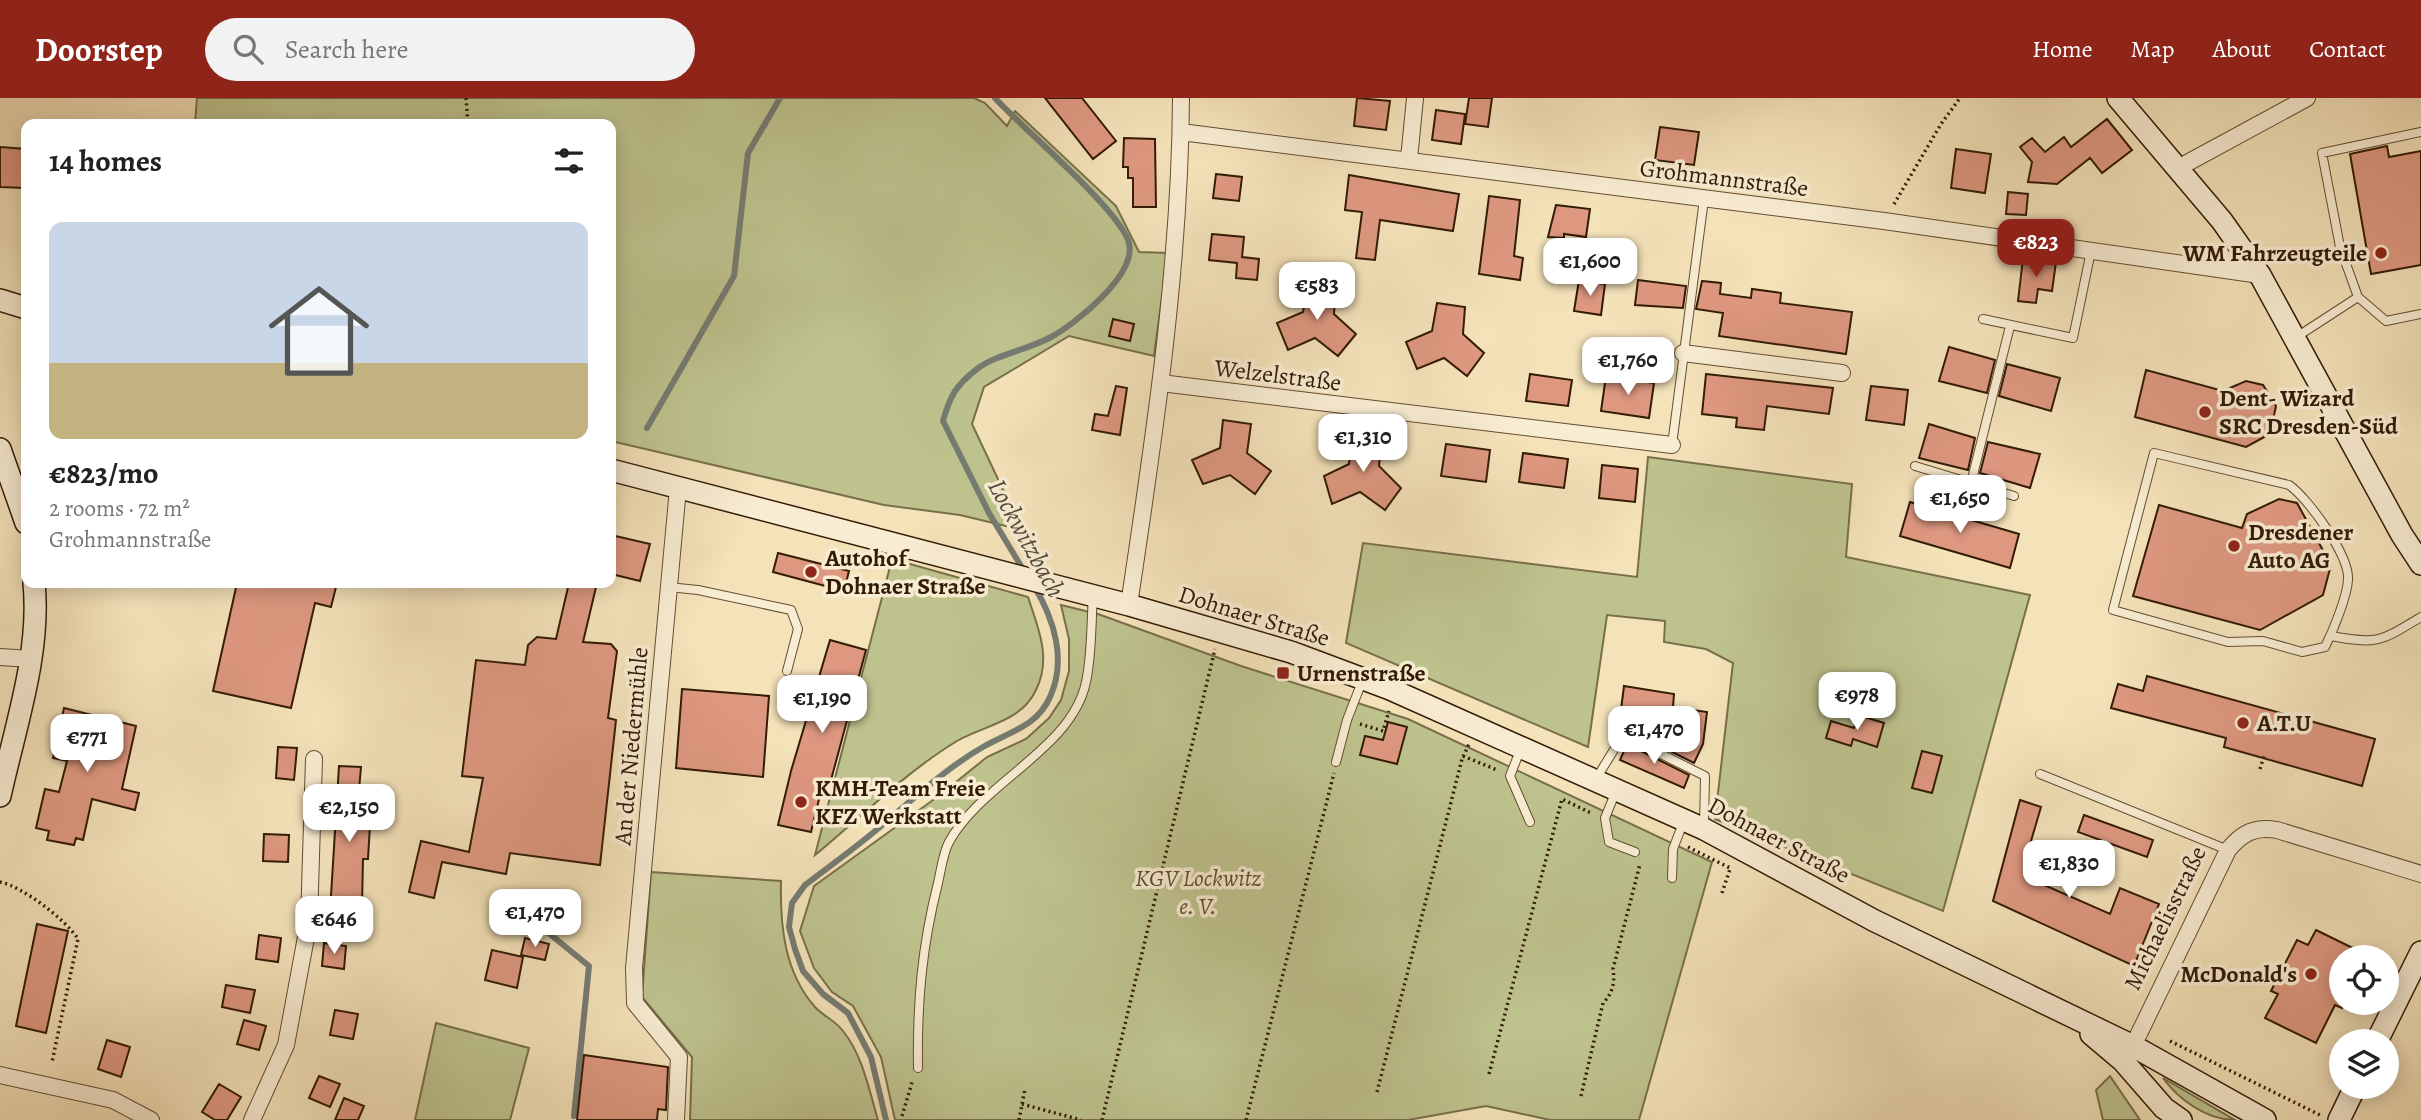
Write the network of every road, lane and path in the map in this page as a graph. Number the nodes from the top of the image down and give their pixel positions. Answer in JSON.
{"nodes":[{"id":1,"x":466,"y":98,"type":"edge"},
{"id":2,"x":1181,"y":98,"type":"edge"},
{"id":3,"x":1415,"y":98,"type":"edge"},
{"id":4,"x":1960,"y":98,"type":"edge"},
{"id":5,"x":2118,"y":98,"type":"edge"},
{"id":6,"x":2307,"y":98,"type":"edge"},
{"id":7,"x":468,"y":119,"type":"edge"},
{"id":8,"x":1181,"y":132,"type":"junction"},
{"id":9,"x":2421,"y":132,"type":"edge"},
{"id":10,"x":1409,"y":159,"type":"junction"},
{"id":11,"x":2178,"y":167,"type":"junction"},
{"id":12,"x":1704,"y":199,"type":"junction"},
{"id":13,"x":1884,"y":221,"type":"junction"},
{"id":14,"x":2091,"y":251,"type":"junction"},
{"id":15,"x":2260,"y":275,"type":"junction"},
{"id":16,"x":2358,"y":298,"type":"junction"},
{"id":17,"x":0,"y":300,"type":"edge"},
{"id":18,"x":21,"y":307,"type":"edge"},
{"id":19,"x":2421,"y":314,"type":"edge"},
{"id":20,"x":1983,"y":319,"type":"dead end"},
{"id":21,"x":2010,"y":326,"type":"junction"},
{"id":22,"x":2295,"y":338,"type":"junction"},
{"id":23,"x":1683,"y":353,"type":"junction"},
{"id":24,"x":1842,"y":373,"type":"dead end"},
{"id":25,"x":1161,"y":383,"type":"junction"},
{"id":26,"x":1672,"y":445,"type":"joint"},
{"id":27,"x":0,"y":449,"type":"edge"},
{"id":28,"x":1915,"y":466,"type":"dead end"},
{"id":29,"x":616,"y":471,"type":"edge"},
{"id":30,"x":1971,"y":482,"type":"junction"},
{"id":31,"x":678,"y":488,"type":"junction"},
{"id":32,"x":2014,"y":495,"type":"dead end"},
{"id":33,"x":21,"y":509,"type":"edge"},
{"id":34,"x":2421,"y":564,"type":"edge"},
{"id":35,"x":668,"y":587,"type":"junction"},
{"id":36,"x":35,"y":588,"type":"edge"},
{"id":37,"x":1089,"y":595,"type":"junction"},
{"id":38,"x":1129,"y":605,"type":"junction"},
{"id":39,"x":2421,"y":617,"type":"edge"},
{"id":40,"x":2331,"y":636,"type":"junction"},
{"id":41,"x":1214,"y":655,"type":"dead end"},
{"id":42,"x":0,"y":657,"type":"edge"},
{"id":43,"x":31,"y":659,"type":"junction"},
{"id":44,"x":788,"y":670,"type":"dead end"},
{"id":45,"x":1363,"y":679,"type":"junction"},
{"id":46,"x":1390,"y":709,"type":"dead end"},
{"id":47,"x":1347,"y":720,"type":"junction"},
{"id":48,"x":1476,"y":726,"type":"junction"},
{"id":49,"x":1522,"y":746,"type":"junction"},
{"id":50,"x":1463,"y":756,"type":"junction"},
{"id":51,"x":2264,"y":756,"type":"dead end"},
{"id":52,"x":314,"y":760,"type":"dead end"},
{"id":53,"x":1336,"y":762,"type":"joint"},
{"id":54,"x":2260,"y":769,"type":"dead end"},
{"id":55,"x":2040,"y":774,"type":"dead end"},
{"id":56,"x":1510,"y":776,"type":"junction"},
{"id":57,"x":1595,"y":779,"type":"junction"},
{"id":58,"x":1617,"y":789,"type":"junction"},
{"id":59,"x":0,"y":796,"type":"edge"},
{"id":60,"x":1605,"y":818,"type":"junction"},
{"id":61,"x":1530,"y":822,"type":"dead end"},
{"id":62,"x":1694,"y":825,"type":"junction"},
{"id":63,"x":1737,"y":846,"type":"junction"},
{"id":64,"x":2228,"y":850,"type":"junction"},
{"id":65,"x":1635,"y":852,"type":"joint"},
{"id":66,"x":2421,"y":874,"type":"edge"},
{"id":67,"x":1672,"y":878,"type":"dead end"},
{"id":68,"x":0,"y":881,"type":"edge"},
{"id":69,"x":1722,"y":893,"type":"dead end"},
{"id":70,"x":2421,"y":952,"type":"edge"},
{"id":71,"x":2415,"y":978,"type":"edge"},
{"id":72,"x":2073,"y":1019,"type":"junction"},
{"id":73,"x":2384,"y":1029,"type":"edge"},
{"id":74,"x":2136,"y":1036,"type":"junction"},
{"id":75,"x":52,"y":1062,"type":"dead end"},
{"id":76,"x":918,"y":1068,"type":"joint"},
{"id":77,"x":1489,"y":1074,"type":"dead end"},
{"id":78,"x":0,"y":1075,"type":"edge"},
{"id":79,"x":1026,"y":1089,"type":"dead end"},
{"id":80,"x":1377,"y":1092,"type":"dead end"},
{"id":81,"x":1581,"y":1096,"type":"dead end"},
{"id":82,"x":2349,"y":1099,"type":"edge"},
{"id":83,"x":1022,"y":1104,"type":"junction"},
{"id":84,"x":902,"y":1115,"type":"dead end"},
{"id":85,"x":151,"y":1120,"type":"edge"},
{"id":86,"x":252,"y":1120,"type":"edge"},
{"id":87,"x":676,"y":1120,"type":"edge"},
{"id":88,"x":1019,"y":1120,"type":"edge"},
{"id":89,"x":1081,"y":1120,"type":"edge"},
{"id":90,"x":1102,"y":1120,"type":"edge"},
{"id":91,"x":1246,"y":1120,"type":"edge"},
{"id":92,"x":2181,"y":1120,"type":"edge"},
{"id":93,"x":2265,"y":1120,"type":"edge"},
{"id":94,"x":2331,"y":1120,"type":"edge"},
{"id":95,"x":2339,"y":1120,"type":"edge"}],
"edges":[{"from":1,"to":7,"type":"path"},
{"from":2,"to":8,"type":"street"},
{"from":3,"to":10,"type":"street"},
{"from":4,"to":13,"type":"path"},
{"from":5,"to":11,"type":"main road"},
{"from":6,"to":11,"type":"street"},
{"from":8,"to":10,"type":"street","name":"Grohmannstraße"},
{"from":8,"to":25,"type":"street"},
{"from":9,"to":16,"type":"lane"},
{"from":10,"to":12,"type":"street","name":"Grohmannstraße"},
{"from":11,"to":15,"type":"main road"},
{"from":12,"to":13,"type":"street","name":"Grohmannstraße"},
{"from":12,"to":23,"type":"lane","name":"Welzelstraße"},
{"from":13,"to":14,"type":"street","name":"Grohmannstraße"},
{"from":14,"to":15,"type":"street","name":"Grohmannstraße"},
{"from":14,"to":21,"type":"lane"},
{"from":15,"to":22,"type":"main road"},
{"from":16,"to":19,"type":"lane"},
{"from":16,"to":22,"type":"lane"},
{"from":17,"to":18,"type":"main road"},
{"from":20,"to":21,"type":"lane"},
{"from":21,"to":30,"type":"lane"},
{"from":22,"to":34,"type":"main road"},
{"from":23,"to":24,"type":"street"},
{"from":23,"to":26,"type":"lane","name":"Welzelstraße"},
{"from":25,"to":26,"type":"street","name":"Welzelstraße"},
{"from":25,"to":38,"type":"street"},
{"from":27,"to":33,"type":"main road"},
{"from":28,"to":30,"type":"lane"},
{"from":29,"to":31,"type":"main road","name":"Dohnaer Straße"},
{"from":30,"to":32,"type":"lane"},
{"from":31,"to":35,"type":"street","name":"An der Niedermühle"},
{"from":31,"to":37,"type":"main road","name":"Dohnaer Straße"},
{"from":35,"to":44,"type":"lane"},
{"from":35,"to":87,"type":"street","name":"An der Niedermühle"},
{"from":36,"to":43,"type":"main road"},
{"from":37,"to":38,"type":"main road","name":"Dohnaer Straße"},
{"from":37,"to":76,"type":"lane"},
{"from":38,"to":45,"type":"main road","name":"Dohnaer Straße"},
{"from":39,"to":40,"type":"lane"},
{"from":40,"to":40,"type":"lane"},
{"from":41,"to":90,"type":"path"},
{"from":42,"to":43,"type":"street"},
{"from":43,"to":59,"type":"main road"},
{"from":45,"to":47,"type":"lane"},
{"from":45,"to":48,"type":"main road","name":"Dohnaer Straße"},
{"from":46,"to":47,"type":"path"},
{"from":47,"to":53,"type":"lane"},
{"from":48,"to":49,"type":"main road","name":"Dohnaer Straße"},
{"from":48,"to":50,"type":"path"},
{"from":49,"to":56,"type":"lane"},
{"from":49,"to":57,"type":"main road","name":"Dohnaer Straße"},
{"from":50,"to":56,"type":"path"},
{"from":50,"to":80,"type":"path"},
{"from":51,"to":54,"type":"path"},
{"from":52,"to":86,"type":"street"},
{"from":53,"to":91,"type":"path"},
{"from":55,"to":64,"type":"lane"},
{"from":56,"to":61,"type":"lane"},
{"from":57,"to":58,"type":"main road","name":"Dohnaer Straße"},
{"from":57,"to":62,"type":"lane"},
{"from":58,"to":60,"type":"lane"},
{"from":58,"to":62,"type":"main road","name":"Dohnaer Straße"},
{"from":60,"to":65,"type":"lane"},
{"from":60,"to":77,"type":"path"},
{"from":62,"to":63,"type":"main road","name":"Dohnaer Straße"},
{"from":62,"to":67,"type":"lane"},
{"from":63,"to":69,"type":"path"},
{"from":63,"to":72,"type":"main road","name":"Dohnaer Straße"},
{"from":64,"to":66,"type":"street","name":"Michaelisstraße"},
{"from":64,"to":74,"type":"street","name":"Michaelisstraße"},
{"from":65,"to":81,"type":"path"},
{"from":68,"to":75,"type":"path"},
{"from":70,"to":71,"type":"main road"},
{"from":71,"to":73,"type":"main road"},
{"from":72,"to":74,"type":"main road","name":"Dohnaer Straße"},
{"from":72,"to":92,"type":"main road","name":"Dohnaer Straße"},
{"from":74,"to":93,"type":"main road","name":"Dohnaer Straße"},
{"from":74,"to":94,"type":"path"},
{"from":76,"to":84,"type":"path"},
{"from":78,"to":85,"type":"street"},
{"from":79,"to":83,"type":"path"},
{"from":82,"to":95,"type":"main road"},
{"from":83,"to":88,"type":"path"},
{"from":83,"to":89,"type":"path"}]}
